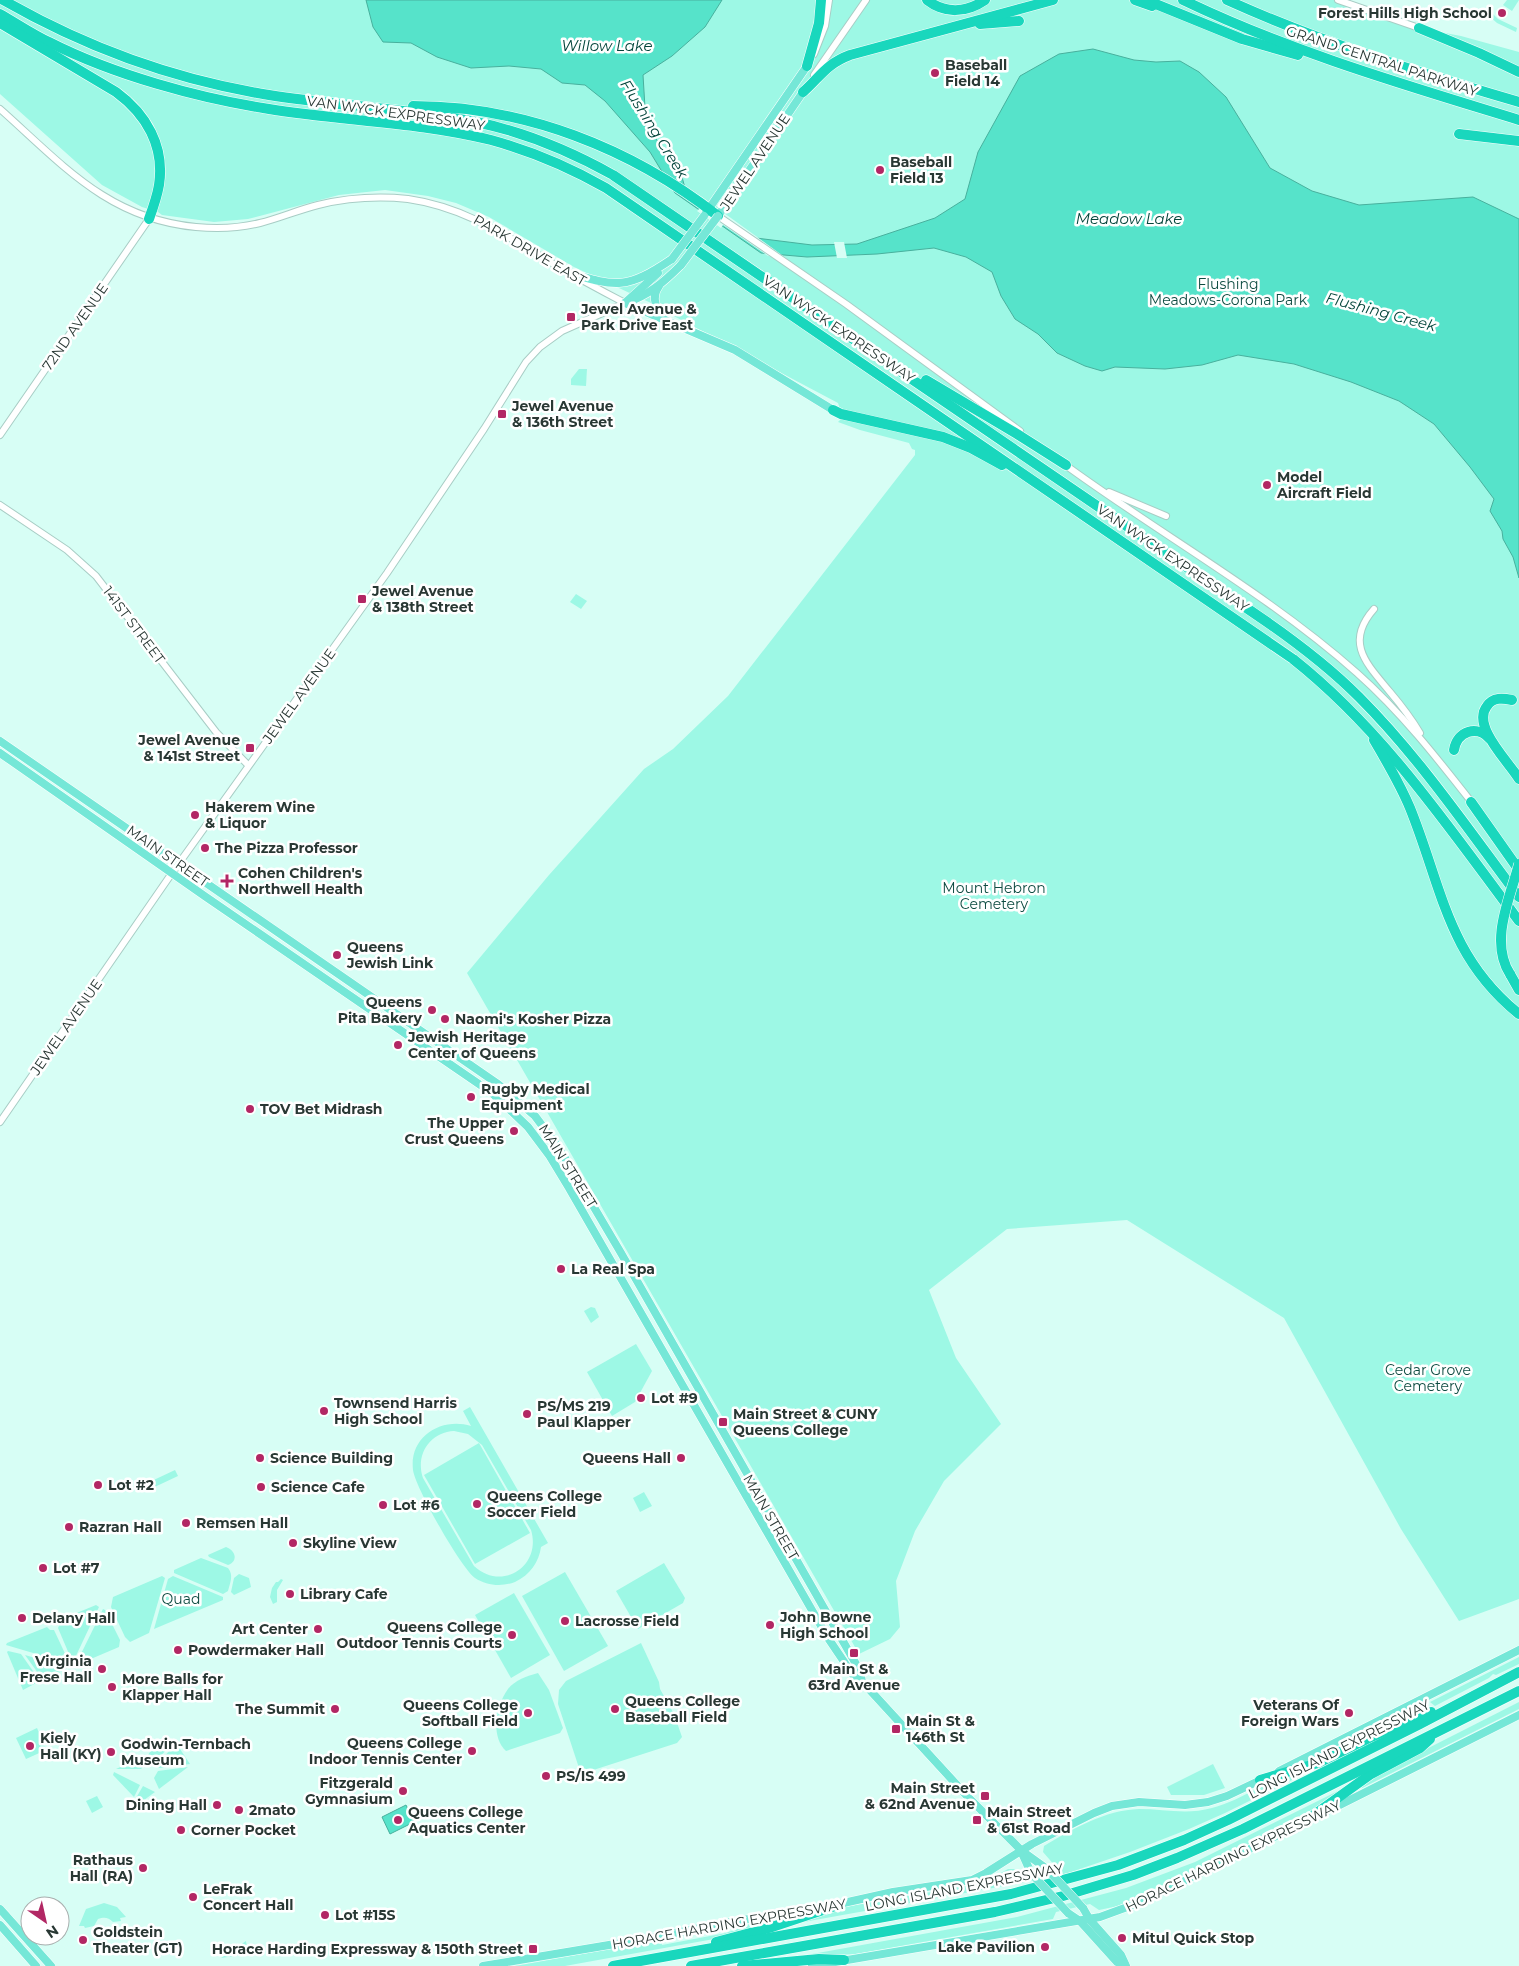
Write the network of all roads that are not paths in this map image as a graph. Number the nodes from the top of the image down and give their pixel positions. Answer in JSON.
{"nodes":[{"id":1,"x":2,"y":0,"type":"edge"},
{"id":2,"x":821,"y":0,"type":"edge"},
{"id":3,"x":830,"y":0,"type":"edge"},
{"id":4,"x":866,"y":0,"type":"edge"},
{"id":5,"x":927,"y":0,"type":"edge"},
{"id":6,"x":984,"y":0,"type":"edge"},
{"id":7,"x":1053,"y":0,"type":"edge"},
{"id":8,"x":1134,"y":0,"type":"edge"},
{"id":9,"x":1146,"y":0,"type":"edge"},
{"id":10,"x":1183,"y":0,"type":"edge"},
{"id":11,"x":1227,"y":0,"type":"edge"},
{"id":12,"x":1338,"y":0,"type":"edge"},
{"id":13,"x":1168,"y":10,"type":"junction"},
{"id":14,"x":0,"y":14,"type":"edge"},
{"id":15,"x":1019,"y":21,"type":"dead end"},
{"id":16,"x":0,"y":23,"type":"edge"},
{"id":17,"x":956,"y":26,"type":"junction"},
{"id":18,"x":1420,"y":28,"type":"joint"},
{"id":19,"x":807,"y":66,"type":"junction"},
{"id":20,"x":1519,"y":72,"type":"edge"},
{"id":21,"x":1376,"y":77,"type":"junction"},
{"id":22,"x":802,"y":92,"type":"junction"},
{"id":23,"x":1519,"y":102,"type":"edge"},
{"id":24,"x":377,"y":108,"type":"junction"},
{"id":25,"x":0,"y":109,"type":"edge"},
{"id":26,"x":1519,"y":120,"type":"edge"},
{"id":27,"x":1459,"y":134,"type":"dead end"},
{"id":28,"x":1519,"y":141,"type":"edge"},
{"id":29,"x":709,"y":209,"type":"junction"},
{"id":30,"x":718,"y":216,"type":"junction"},
{"id":31,"x":149,"y":219,"type":"junction"},
{"id":32,"x":672,"y":259,"type":"junction"},
{"id":33,"x":566,"y":272,"type":"junction"},
{"id":34,"x":660,"y":285,"type":"junction"},
{"id":35,"x":793,"y":297,"type":"junction"},
{"id":36,"x":625,"y":303,"type":"junction"},
{"id":37,"x":665,"y":320,"type":"junction"},
{"id":38,"x":833,"y":410,"type":"joint"},
{"id":39,"x":0,"y":435,"type":"edge"},
{"id":40,"x":1066,"y":465,"type":"junction"},
{"id":41,"x":1092,"y":483,"type":"junction"},
{"id":42,"x":1058,"y":496,"type":"junction"},
{"id":43,"x":0,"y":505,"type":"edge"},
{"id":44,"x":1166,"y":516,"type":"dead end"},
{"id":45,"x":1374,"y":609,"type":"dead end"},
{"id":46,"x":1512,"y":700,"type":"dead end"},
{"id":47,"x":1361,"y":720,"type":"junction"},
{"id":48,"x":1490,"y":739,"type":"junction"},
{"id":49,"x":0,"y":741,"type":"edge"},
{"id":50,"x":1454,"y":750,"type":"dead end"},
{"id":51,"x":1432,"y":751,"type":"junction"},
{"id":52,"x":0,"y":752,"type":"edge"},
{"id":53,"x":248,"y":765,"type":"junction"},
{"id":54,"x":1519,"y":779,"type":"edge"},
{"id":55,"x":1471,"y":802,"type":"junction"},
{"id":56,"x":179,"y":863,"type":"junction"},
{"id":57,"x":1519,"y":863,"type":"edge"},
{"id":58,"x":1519,"y":870,"type":"edge"},
{"id":59,"x":172,"y":873,"type":"junction"},
{"id":60,"x":1519,"y":897,"type":"edge"},
{"id":61,"x":1519,"y":921,"type":"edge"},
{"id":62,"x":1510,"y":974,"type":"junction"},
{"id":63,"x":1519,"y":982,"type":"edge"},
{"id":64,"x":1519,"y":990,"type":"edge"},
{"id":65,"x":1519,"y":1014,"type":"edge"},
{"id":66,"x":0,"y":1122,"type":"edge"},
{"id":67,"x":1519,"y":1650,"type":"edge"},
{"id":68,"x":1519,"y":1672,"type":"edge"},
{"id":69,"x":862,"y":1682,"type":"junction"},
{"id":70,"x":1519,"y":1691,"type":"edge"},
{"id":71,"x":1462,"y":1701,"type":"junction"},
{"id":72,"x":1519,"y":1715,"type":"edge"},
{"id":73,"x":1447,"y":1726,"type":"junction"},
{"id":74,"x":1260,"y":1780,"type":"junction"},
{"id":75,"x":1304,"y":1822,"type":"junction"},
{"id":76,"x":1022,"y":1851,"type":"junction"},
{"id":77,"x":835,"y":1906,"type":"junction"},
{"id":78,"x":0,"y":1909,"type":"edge"},
{"id":79,"x":1090,"y":1920,"type":"junction"},
{"id":80,"x":1080,"y":1921,"type":"junction"},
{"id":81,"x":0,"y":1925,"type":"edge"},
{"id":82,"x":672,"y":1955,"type":"junction"},
{"id":83,"x":844,"y":1960,"type":"junction"},
{"id":84,"x":36,"y":1966,"type":"edge"},
{"id":85,"x":51,"y":1966,"type":"edge"},
{"id":86,"x":483,"y":1966,"type":"edge"},
{"id":87,"x":613,"y":1966,"type":"edge"},
{"id":88,"x":691,"y":1966,"type":"edge"},
{"id":89,"x":742,"y":1966,"type":"edge"},
{"id":90,"x":812,"y":1966,"type":"edge"},
{"id":91,"x":1125,"y":1966,"type":"edge"}],
"edges":[{"from":1,"to":24,"type":"highway","name":"VAN WYCK EXPRESSWAY"},
{"from":2,"to":19,"type":"highway"},
{"from":3,"to":19,"type":"street","name":"JEWEL AVENUE"},
{"from":4,"to":22,"type":"street","name":"JEWEL AVENUE"},
{"from":5,"to":6,"type":"highway"},
{"from":7,"to":17,"type":"highway"},
{"from":8,"to":13,"type":"highway"},
{"from":9,"to":13,"type":"highway"},
{"from":10,"to":21,"type":"highway","name":"GRAND CENTRAL PARKWAY"},
{"from":11,"to":23,"type":"highway","name":"GRAND CENTRAL PARKWAY"},
{"from":12,"to":18,"type":"street"},
{"from":13,"to":21,"type":"highway"},
{"from":14,"to":42,"type":"highway","name":"VAN WYCK EXPRESSWAY"},
{"from":15,"to":17,"type":"highway"},
{"from":16,"to":31,"type":"highway"},
{"from":17,"to":22,"type":"highway"},
{"from":18,"to":20,"type":"highway"},
{"from":19,"to":29,"type":"main road","name":"JEWEL AVENUE"},
{"from":21,"to":26,"type":"highway","name":"GRAND CENTRAL PARKWAY"},
{"from":22,"to":30,"type":"main road","name":"JEWEL AVENUE"},
{"from":24,"to":29,"type":"highway"},
{"from":24,"to":35,"type":"highway","name":"VAN WYCK EXPRESSWAY"},
{"from":25,"to":31,"type":"street","name":"PARK DRIVE EAST"},
{"from":27,"to":28,"type":"highway"},
{"from":29,"to":30,"type":"highway"},
{"from":29,"to":32,"type":"main road","name":"JEWEL AVENUE","bridge":true},
{"from":30,"to":34,"type":"main road","name":"JEWEL AVENUE","bridge":true},
{"from":30,"to":40,"type":"street"},
{"from":31,"to":33,"type":"street","name":"PARK DRIVE EAST"},
{"from":31,"to":39,"type":"street","name":"72ND AVENUE"},
{"from":32,"to":33,"type":"main road"},
{"from":32,"to":36,"type":"main road","name":"JEWEL AVENUE"},
{"from":33,"to":36,"type":"street","name":"PARK DRIVE EAST"},
{"from":34,"to":36,"type":"main road","name":"JEWEL AVENUE"},
{"from":34,"to":37,"type":"main road"},
{"from":35,"to":40,"type":"highway"},
{"from":35,"to":60,"type":"highway","name":"VAN WYCK EXPRESSWAY"},
{"from":36,"to":37,"type":"main road","name":"PARK DRIVE EAST"},
{"from":36,"to":53,"type":"street","name":"JEWEL AVENUE"},
{"from":37,"to":38,"type":"main road","name":"PARK DRIVE EAST"},
{"from":38,"to":42,"type":"highway"},
{"from":40,"to":41,"type":"street"},
{"from":41,"to":44,"type":"street"},
{"from":41,"to":51,"type":"street"},
{"from":42,"to":47,"type":"highway","name":"VAN WYCK EXPRESSWAY"},
{"from":43,"to":53,"type":"street","name":"141ST STREET"},
{"from":45,"to":51,"type":"street"},
{"from":46,"to":48,"type":"highway"},
{"from":47,"to":61,"type":"highway","name":"VAN WYCK EXPRESSWAY"},
{"from":47,"to":65,"type":"highway"},
{"from":48,"to":50,"type":"highway"},
{"from":48,"to":54,"type":"highway"},
{"from":49,"to":56,"type":"main road","name":"MAIN STREET"},
{"from":51,"to":55,"type":"street"},
{"from":52,"to":59,"type":"main road","name":"MAIN STREET"},
{"from":53,"to":56,"type":"street","name":"JEWEL AVENUE"},
{"from":55,"to":57,"type":"street"},
{"from":55,"to":58,"type":"highway"},
{"from":56,"to":59,"type":"street","name":"JEWEL AVENUE"},
{"from":56,"to":69,"type":"main road","name":"MAIN STREET"},
{"from":57,"to":62,"type":"highway","bridge":true},
{"from":59,"to":66,"type":"street","name":"JEWEL AVENUE"},
{"from":59,"to":69,"type":"main road","name":"MAIN STREET"},
{"from":62,"to":63,"type":"highway"},
{"from":62,"to":64,"type":"highway"},
{"from":67,"to":74,"type":"main road","name":"HORACE HARDING EXPRESSWAY"},
{"from":68,"to":71,"type":"highway","name":"LONG ISLAND EXPRESSWAY"},
{"from":69,"to":76,"type":"main road","name":"MAIN STREET"},
{"from":70,"to":73,"type":"highway","name":"LONG ISLAND EXPRESSWAY"},
{"from":71,"to":74,"type":"highway"},
{"from":71,"to":82,"type":"highway","name":"LONG ISLAND EXPRESSWAY"},
{"from":72,"to":75,"type":"main road","name":"HORACE HARDING EXPRESSWAY"},
{"from":73,"to":75,"type":"highway"},
{"from":73,"to":88,"type":"highway","name":"LONG ISLAND EXPRESSWAY"},
{"from":74,"to":76,"type":"main road","name":"HORACE HARDING EXPRESSWAY"},
{"from":75,"to":79,"type":"main road","name":"HORACE HARDING EXPRESSWAY"},
{"from":76,"to":77,"type":"main road","name":"HORACE HARDING EXPRESSWAY"},
{"from":76,"to":79,"type":"main road","name":"MAIN STREET","bridge":true},
{"from":76,"to":80,"type":"main road","name":"MAIN STREET","bridge":true},
{"from":77,"to":82,"type":"highway"},
{"from":77,"to":86,"type":"main road","name":"HORACE HARDING EXPRESSWAY"},
{"from":78,"to":85,"type":"main road"},
{"from":79,"to":80,"type":"main road","name":"HORACE HARDING EXPRESSWAY"},
{"from":79,"to":91,"type":"main road","name":"MAIN STREET"},
{"from":80,"to":83,"type":"main road","name":"HORACE HARDING EXPRESSWAY"},
{"from":80,"to":91,"type":"main road","name":"MAIN STREET"},
{"from":81,"to":84,"type":"main road"},
{"from":82,"to":87,"type":"highway","name":"LONG ISLAND EXPRESSWAY"},
{"from":83,"to":89,"type":"highway"},
{"from":83,"to":90,"type":"main road","name":"HORACE HARDING EXPRESSWAY"}]}
